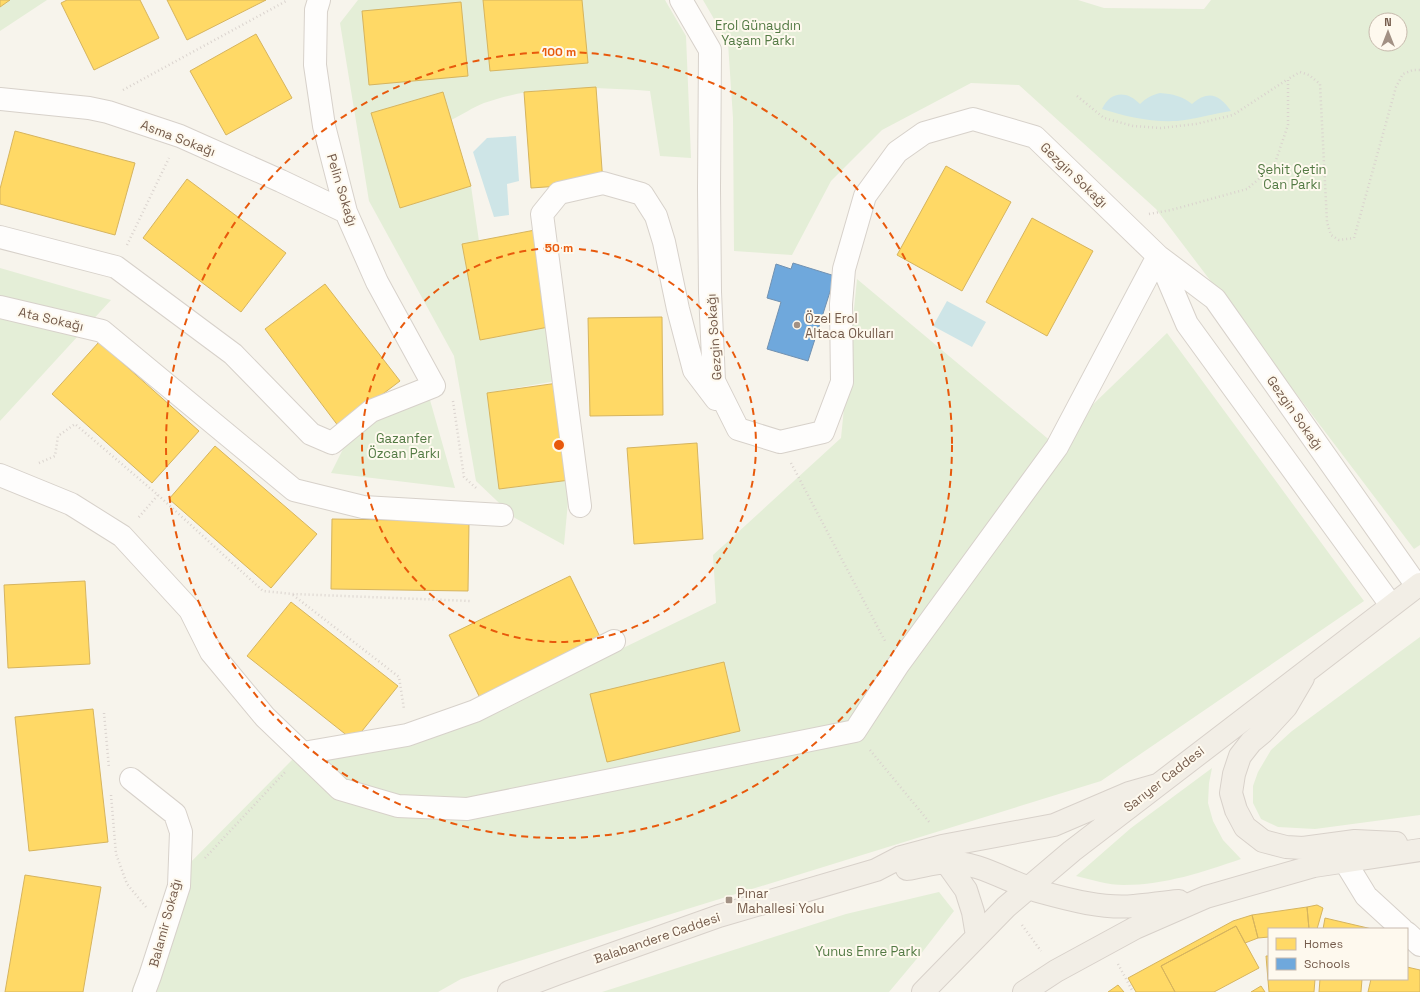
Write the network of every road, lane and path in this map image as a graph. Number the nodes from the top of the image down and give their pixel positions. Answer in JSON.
{"nodes":[{"id":1,"x":288,"y":0,"type":"edge"},
{"id":2,"x":319,"y":0,"type":"edge"},
{"id":3,"x":681,"y":0,"type":"edge"},
{"id":4,"x":1420,"y":70,"type":"edge"},
{"id":5,"x":1288,"y":79,"type":"junction"},
{"id":6,"x":1077,"y":96,"type":"dead end"},
{"id":7,"x":0,"y":99,"type":"edge"},
{"id":8,"x":89,"y":108,"type":"junction"},
{"id":9,"x":180,"y":136,"type":"junction"},
{"id":10,"x":346,"y":212,"type":"junction"},
{"id":11,"x":1119,"y":218,"type":"junction"},
{"id":12,"x":0,"y":237,"type":"edge"},
{"id":13,"x":1158,"y":256,"type":"junction"},
{"id":14,"x":116,"y":268,"type":"junction"},
{"id":15,"x":0,"y":307,"type":"edge"},
{"id":16,"x":434,"y":386,"type":"junction"},
{"id":17,"x":738,"y":429,"type":"junction"},
{"id":18,"x":780,"y":442,"type":"junction"},
{"id":19,"x":3,"y":476,"type":"edge"},
{"id":20,"x":158,"y":495,"type":"junction"},
{"id":21,"x":580,"y":506,"type":"dead end"},
{"id":22,"x":502,"y":515,"type":"joint"},
{"id":23,"x":122,"y":536,"type":"junction"},
{"id":24,"x":1418,"y":585,"type":"edge"},
{"id":25,"x":292,"y":594,"type":"junction"},
{"id":26,"x":471,"y":601,"type":"dead end"},
{"id":27,"x":1391,"y":605,"type":"junction"},
{"id":28,"x":614,"y":640,"type":"dead end"},
{"id":29,"x":898,"y":665,"type":"junction"},
{"id":30,"x":1310,"y":667,"type":"junction"},
{"id":31,"x":104,"y":714,"type":"dead end"},
{"id":32,"x":855,"y":731,"type":"junction"},
{"id":33,"x":407,"y":735,"type":"junction"},
{"id":34,"x":303,"y":753,"type":"junction"},
{"id":35,"x":109,"y":776,"type":"dead end"},
{"id":36,"x":131,"y":779,"type":"dead end"},
{"id":37,"x":1157,"y":785,"type":"junction"},
{"id":38,"x":111,"y":791,"type":"dead end"},
{"id":39,"x":932,"y":825,"type":"dead end"},
{"id":40,"x":1420,"y":848,"type":"edge"},
{"id":41,"x":1344,"y":860,"type":"junction"},
{"id":42,"x":946,"y":862,"type":"junction"},
{"id":43,"x":876,"y":870,"type":"junction"},
{"id":44,"x":179,"y":886,"type":"junction"},
{"id":45,"x":1028,"y":888,"type":"junction"},
{"id":46,"x":1206,"y":897,"type":"junction"},
{"id":47,"x":1401,"y":928,"type":"edge"},
{"id":48,"x":165,"y":931,"type":"junction"},
{"id":49,"x":1408,"y":934,"type":"edge"},
{"id":50,"x":977,"y":936,"type":"junction"},
{"id":51,"x":1106,"y":943,"type":"junction"},
{"id":52,"x":1420,"y":945,"type":"edge"},
{"id":53,"x":144,"y":992,"type":"edge"},
{"id":54,"x":510,"y":992,"type":"edge"},
{"id":55,"x":923,"y":992,"type":"edge"},
{"id":56,"x":1024,"y":992,"type":"edge"},
{"id":57,"x":1132,"y":992,"type":"edge"}],
"edges":[{"from":1,"to":8,"type":"path"},
{"from":2,"to":10,"type":"street","name":"Pelin Sokağı"},
{"from":3,"to":17,"type":"street","name":"Gezgin Sokağı"},
{"from":4,"to":5,"type":"path"},
{"from":5,"to":6,"type":"path"},
{"from":5,"to":11,"type":"path"},
{"from":7,"to":8,"type":"street","name":"Asma Sokağı"},
{"from":8,"to":9,"type":"street","name":"Asma Sokağı"},
{"from":9,"to":10,"type":"street","name":"Asma Sokağı"},
{"from":9,"to":14,"type":"path"},
{"from":10,"to":16,"type":"street","name":"Pelin Sokağı"},
{"from":11,"to":13,"type":"street","name":"Gezgin Sokağı"},
{"from":11,"to":18,"type":"street","name":"Gezgin Sokağı"},
{"from":12,"to":14,"type":"street"},
{"from":13,"to":24,"type":"street","name":"Gezgin Sokağı"},
{"from":13,"to":27,"type":"street","name":"Gezgin Sokağı"},
{"from":13,"to":29,"type":"street"},
{"from":14,"to":16,"type":"street"},
{"from":15,"to":22,"type":"street","name":"Ata Sokağı"},
{"from":16,"to":22,"type":"path"},
{"from":17,"to":18,"type":"street"},
{"from":17,"to":21,"type":"street"},
{"from":18,"to":29,"type":"path"},
{"from":19,"to":20,"type":"path"},
{"from":19,"to":23,"type":"street"},
{"from":20,"to":23,"type":"path"},
{"from":20,"to":25,"type":"path"},
{"from":23,"to":34,"type":"street"},
{"from":24,"to":27,"type":"main road","name":"Sarıyer Caddesi"},
{"from":25,"to":26,"type":"path"},
{"from":25,"to":33,"type":"path"},
{"from":27,"to":30,"type":"main road","name":"Sarıyer Caddesi"},
{"from":28,"to":33,"type":"street"},
{"from":29,"to":32,"type":"street"},
{"from":30,"to":37,"type":"main road","name":"Sarıyer Caddesi"},
{"from":30,"to":40,"type":"main road"},
{"from":31,"to":35,"type":"path"},
{"from":32,"to":34,"type":"street"},
{"from":32,"to":39,"type":"path"},
{"from":33,"to":34,"type":"street"},
{"from":34,"to":44,"type":"path"},
{"from":36,"to":44,"type":"street","name":"Balamir Sokağı"},
{"from":37,"to":43,"type":"main road"},
{"from":37,"to":45,"type":"main road","name":"Sarıyer Caddesi"},
{"from":38,"to":48,"type":"path"},
{"from":40,"to":41,"type":"main road"},
{"from":41,"to":46,"type":"main road"},
{"from":41,"to":47,"type":"street"},
{"from":42,"to":43,"type":"main road"},
{"from":42,"to":45,"type":"main road"},
{"from":42,"to":50,"type":"main road"},
{"from":43,"to":54,"type":"main road","name":"Balabandere Caddesi"},
{"from":44,"to":48,"type":"street","name":"Balamir Sokağı"},
{"from":45,"to":46,"type":"main road"},
{"from":45,"to":50,"type":"main road","name":"Sarıyer Caddesi"},
{"from":46,"to":51,"type":"main road"},
{"from":48,"to":53,"type":"street","name":"Balamir Sokağı"},
{"from":49,"to":52,"type":"street"},
{"from":50,"to":55,"type":"main road","name":"Sarıyer Caddesi"},
{"from":51,"to":56,"type":"main road"},
{"from":51,"to":57,"type":"path"}]}
